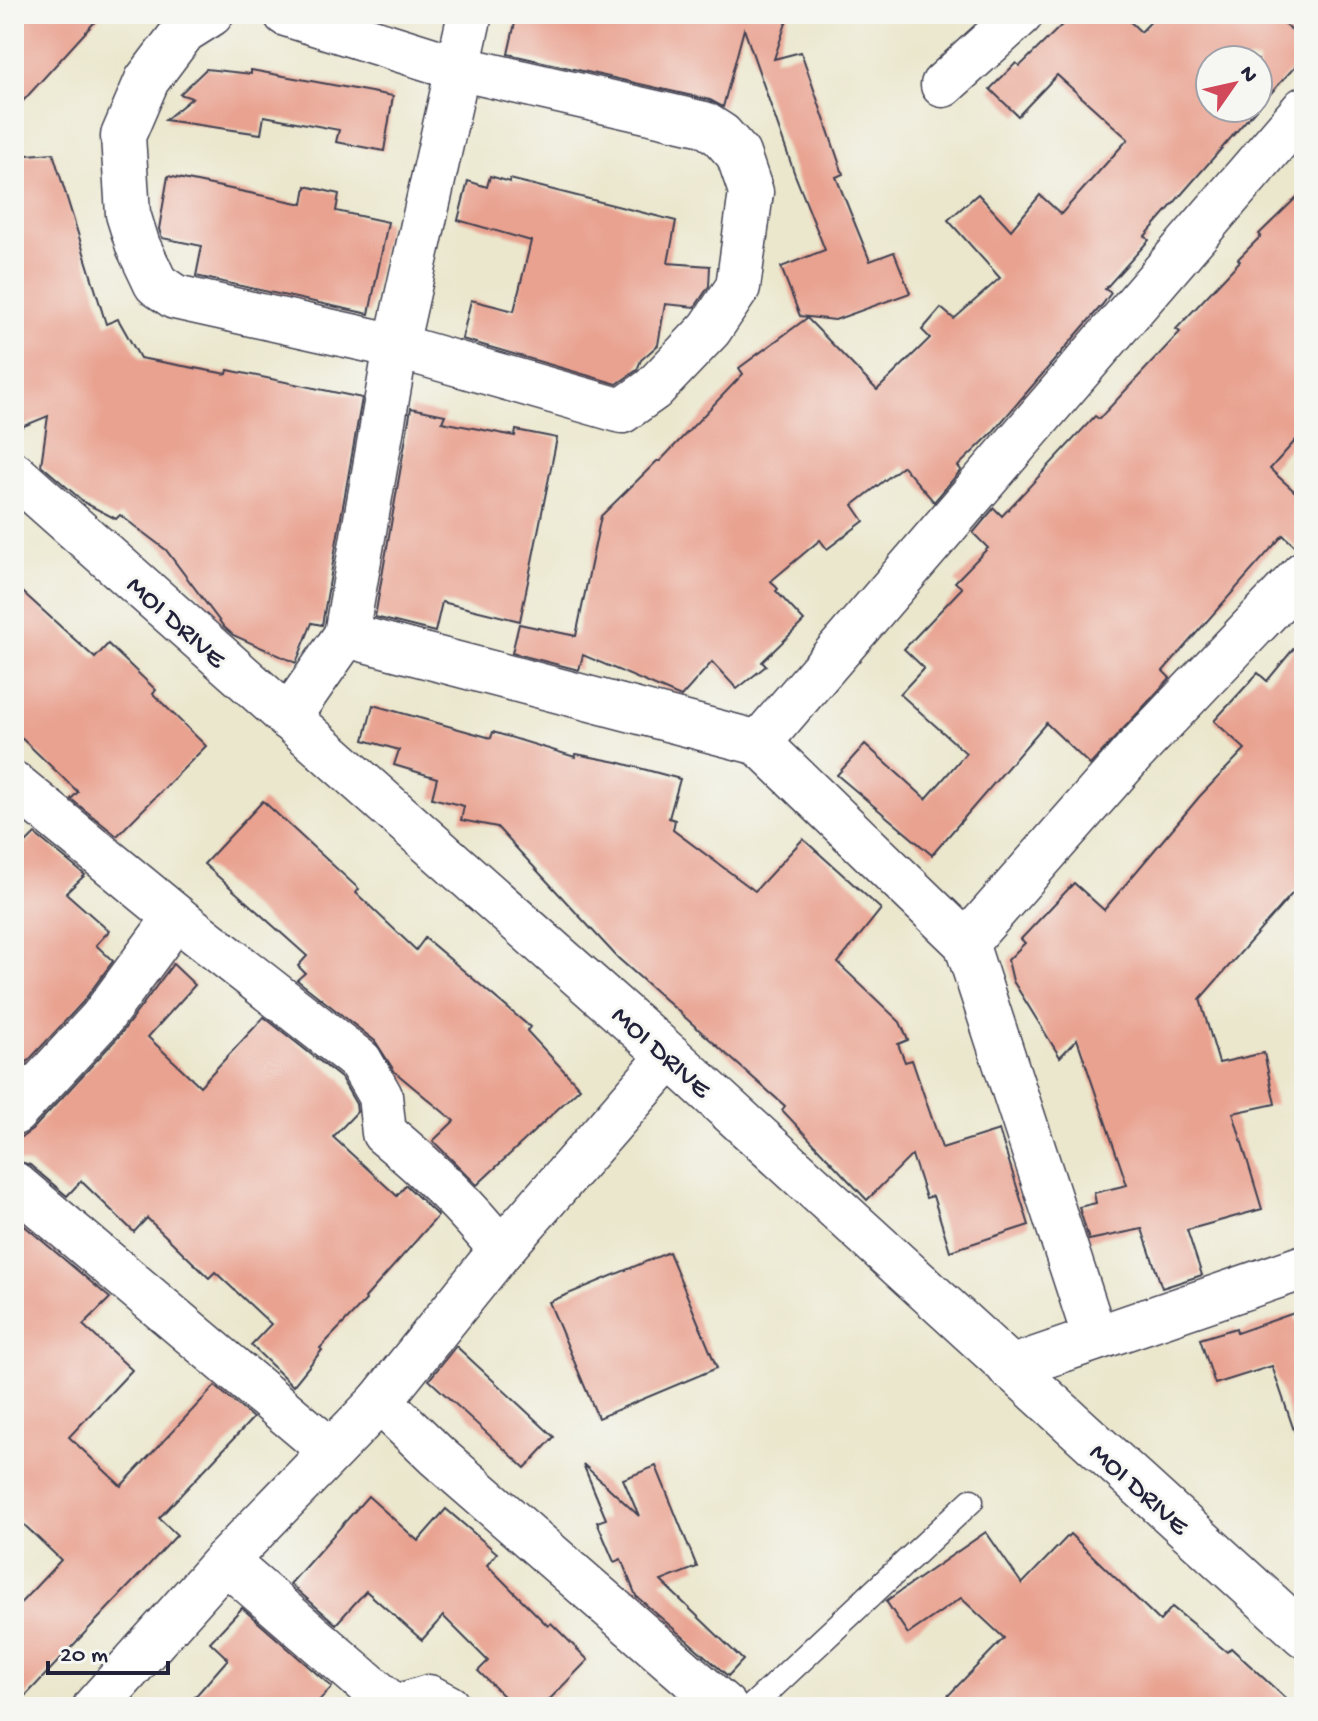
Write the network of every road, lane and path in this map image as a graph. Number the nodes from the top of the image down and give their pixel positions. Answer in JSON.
{"nodes":[{"id":1,"x":211,"y":14,"type":"edge"},
{"id":2,"x":286,"y":14,"type":"edge"},
{"id":3,"x":470,"y":14,"type":"edge"},
{"id":4,"x":1021,"y":14,"type":"edge"},
{"id":5,"x":458,"y":68,"type":"junction"},
{"id":6,"x":943,"y":85,"type":"dead end"},
{"id":7,"x":1304,"y":109,"type":"edge"},
{"id":8,"x":396,"y":346,"type":"junction"},
{"id":9,"x":14,"y":474,"type":"edge"},
{"id":10,"x":1304,"y":573,"type":"edge"},
{"id":11,"x":346,"y":635,"type":"junction"},
{"id":12,"x":288,"y":718,"type":"junction"},
{"id":13,"x":759,"y":743,"type":"junction"},
{"id":14,"x":14,"y":784,"type":"edge"},
{"id":15,"x":176,"y":917,"type":"junction"},
{"id":16,"x":966,"y":943,"type":"junction"},
{"id":17,"x":670,"y":1056,"type":"junction"},
{"id":18,"x":14,"y":1113,"type":"edge"},
{"id":19,"x":14,"y":1184,"type":"edge"},
{"id":20,"x":501,"y":1250,"type":"junction"},
{"id":21,"x":1304,"y":1267,"type":"edge"},
{"id":22,"x":1095,"y":1338,"type":"junction"},
{"id":23,"x":1010,"y":1368,"type":"junction"},
{"id":24,"x":380,"y":1401,"type":"junction"},
{"id":25,"x":331,"y":1451,"type":"junction"},
{"id":26,"x":971,"y":1501,"type":"dead end"},
{"id":27,"x":225,"y":1561,"type":"junction"},
{"id":28,"x":1304,"y":1635,"type":"edge"},
{"id":29,"x":95,"y":1707,"type":"edge"},
{"id":30,"x":395,"y":1707,"type":"edge"},
{"id":31,"x":448,"y":1707,"type":"edge"},
{"id":32,"x":725,"y":1707,"type":"edge"},
{"id":33,"x":751,"y":1707,"type":"edge"}],
"edges":[{"from":1,"to":8,"type":"street"},
{"from":2,"to":5,"type":"street"},
{"from":3,"to":5,"type":"street"},
{"from":4,"to":6,"type":"street"},
{"from":5,"to":8,"type":"street"},
{"from":5,"to":8,"type":"street"},
{"from":7,"to":13,"type":"street"},
{"from":8,"to":11,"type":"street"},
{"from":9,"to":12,"type":"street","name":"MOI DRIVE"},
{"from":10,"to":16,"type":"street"},
{"from":11,"to":12,"type":"street"},
{"from":11,"to":13,"type":"street"},
{"from":12,"to":17,"type":"street","name":"MOI DRIVE"},
{"from":13,"to":16,"type":"street"},
{"from":14,"to":15,"type":"street"},
{"from":15,"to":18,"type":"street"},
{"from":15,"to":20,"type":"street"},
{"from":16,"to":22,"type":"street"},
{"from":17,"to":20,"type":"street"},
{"from":17,"to":23,"type":"street","name":"MOI DRIVE"},
{"from":19,"to":25,"type":"street"},
{"from":20,"to":24,"type":"street"},
{"from":21,"to":22,"type":"street"},
{"from":22,"to":23,"type":"street"},
{"from":23,"to":28,"type":"street","name":"MOI DRIVE"},
{"from":24,"to":25,"type":"street"},
{"from":24,"to":32,"type":"street"},
{"from":25,"to":27,"type":"street"},
{"from":26,"to":33,"type":"lane"},
{"from":27,"to":29,"type":"street"},
{"from":27,"to":30,"type":"street"},
{"from":30,"to":31,"type":"street"}]}
